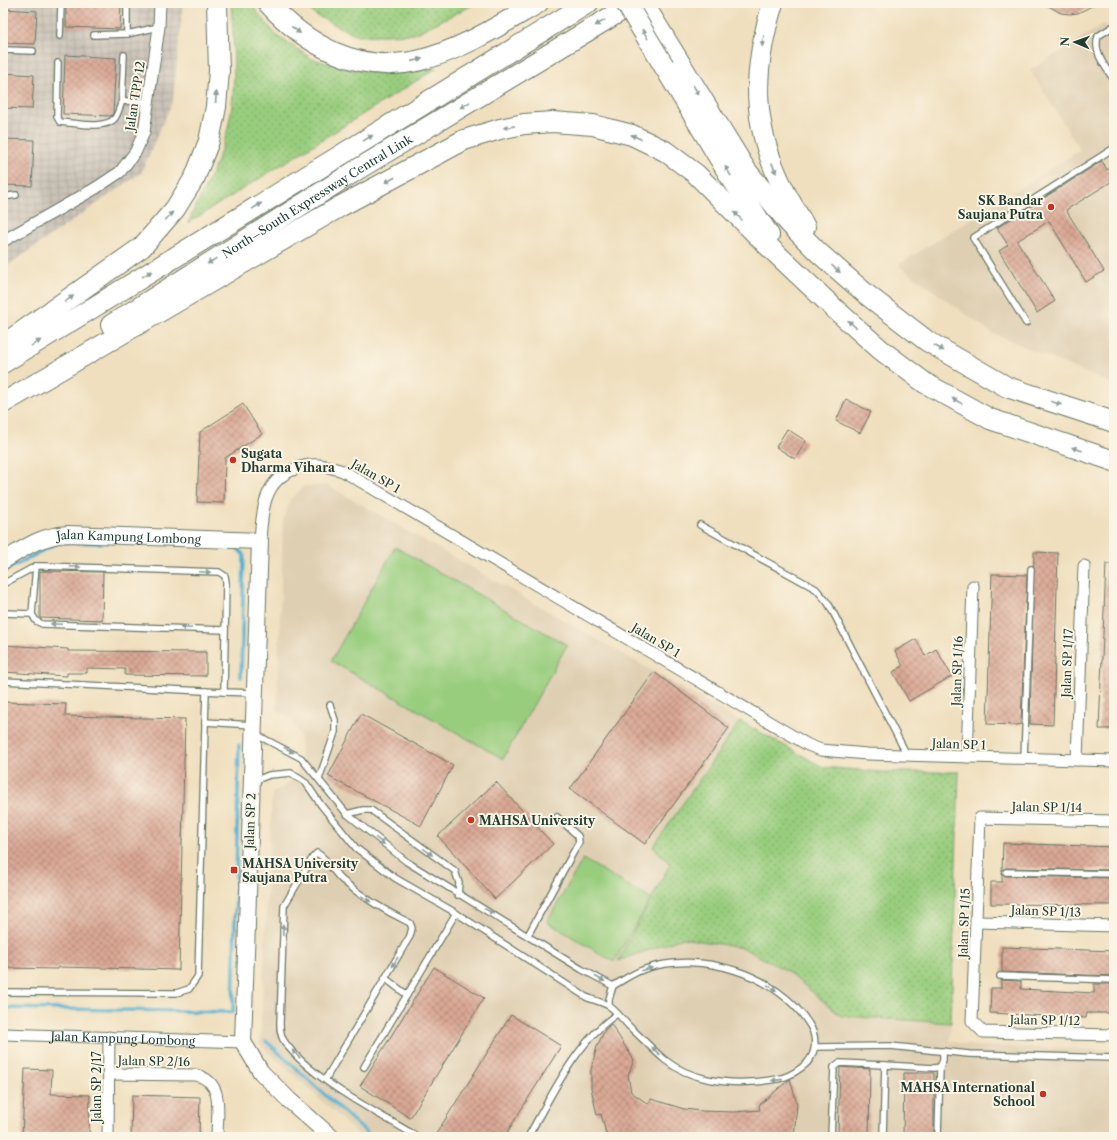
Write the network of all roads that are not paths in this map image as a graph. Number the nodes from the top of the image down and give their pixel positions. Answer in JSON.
{"nodes":[{"id":1,"x":60,"y":3,"type":"edge"},
{"id":2,"x":127,"y":3,"type":"edge"},
{"id":3,"x":160,"y":3,"type":"edge"},
{"id":4,"x":217,"y":3,"type":"edge"},
{"id":5,"x":268,"y":3,"type":"edge"},
{"id":6,"x":538,"y":3,"type":"edge"},
{"id":7,"x":588,"y":3,"type":"edge"},
{"id":8,"x":626,"y":3,"type":"edge"},
{"id":9,"x":634,"y":3,"type":"edge"},
{"id":10,"x":643,"y":3,"type":"edge"},
{"id":11,"x":773,"y":3,"type":"edge"},
{"id":12,"x":1114,"y":26,"type":"edge"},
{"id":13,"x":159,"y":27,"type":"junction"},
{"id":14,"x":127,"y":34,"type":"junction"},
{"id":15,"x":94,"y":35,"type":"dead end"},
{"id":16,"x":60,"y":36,"type":"dead end"},
{"id":17,"x":3,"y":50,"type":"edge"},
{"id":18,"x":33,"y":51,"type":"dead end"},
{"id":19,"x":124,"y":55,"type":"dead end"},
{"id":20,"x":670,"y":61,"type":"junction"},
{"id":21,"x":58,"y":63,"type":"dead end"},
{"id":22,"x":1114,"y":80,"type":"edge"},
{"id":23,"x":122,"y":101,"type":"junction"},
{"id":24,"x":148,"y":102,"type":"junction"},
{"id":25,"x":1114,"y":148,"type":"edge"},
{"id":26,"x":16,"y":195,"type":"dead end"},
{"id":27,"x":3,"y":197,"type":"edge"},
{"id":28,"x":3,"y":241,"type":"edge"},
{"id":29,"x":818,"y":253,"type":"junction"},
{"id":30,"x":787,"y":262,"type":"junction"},
{"id":31,"x":1026,"y":323,"type":"dead end"},
{"id":32,"x":3,"y":345,"type":"edge"},
{"id":33,"x":3,"y":363,"type":"edge"},
{"id":34,"x":3,"y":393,"type":"edge"},
{"id":35,"x":3,"y":403,"type":"edge"},
{"id":36,"x":1114,"y":422,"type":"edge"},
{"id":37,"x":1114,"y":461,"type":"edge"},
{"id":38,"x":700,"y":524,"type":"dead end"},
{"id":39,"x":260,"y":541,"type":"junction"},
{"id":40,"x":3,"y":560,"type":"edge"},
{"id":41,"x":36,"y":566,"type":"junction"},
{"id":42,"x":1084,"y":566,"type":"dead end"},
{"id":43,"x":1031,"y":569,"type":"dead end"},
{"id":44,"x":3,"y":584,"type":"edge"},
{"id":45,"x":973,"y":586,"type":"dead end"},
{"id":46,"x":3,"y":613,"type":"edge"},
{"id":47,"x":32,"y":614,"type":"junction"},
{"id":48,"x":225,"y":630,"type":"junction"},
{"id":49,"x":3,"y":681,"type":"edge"},
{"id":50,"x":206,"y":691,"type":"junction"},
{"id":51,"x":224,"y":692,"type":"junction"},
{"id":52,"x":255,"y":693,"type":"junction"},
{"id":53,"x":330,"y":705,"type":"dead end"},
{"id":54,"x":205,"y":722,"type":"junction"},
{"id":55,"x":254,"y":730,"type":"junction"},
{"id":56,"x":907,"y":755,"type":"junction"},
{"id":57,"x":967,"y":757,"type":"junction"},
{"id":58,"x":1024,"y":758,"type":"junction"},
{"id":59,"x":1077,"y":760,"type":"junction"},
{"id":60,"x":1114,"y":761,"type":"edge"},
{"id":61,"x":319,"y":779,"type":"junction"},
{"id":62,"x":252,"y":782,"type":"junction"},
{"id":63,"x":347,"y":814,"type":"junction"},
{"id":64,"x":557,"y":817,"type":"dead end"},
{"id":65,"x":980,"y":818,"type":"joint"},
{"id":66,"x":1114,"y":822,"type":"edge"},
{"id":67,"x":1006,"y":872,"type":"dead end"},
{"id":68,"x":1114,"y":874,"type":"edge"},
{"id":69,"x":458,"y":895,"type":"junction"},
{"id":70,"x":456,"y":913,"type":"junction"},
{"id":71,"x":977,"y":922,"type":"junction"},
{"id":72,"x":1114,"y":926,"type":"edge"},
{"id":73,"x":528,"y":935,"type":"junction"},
{"id":74,"x":1000,"y":976,"type":"dead end"},
{"id":75,"x":386,"y":978,"type":"junction"},
{"id":76,"x":1114,"y":980,"type":"edge"},
{"id":77,"x":613,"y":986,"type":"junction"},
{"id":78,"x":3,"y":992,"type":"edge"},
{"id":79,"x":407,"y":995,"type":"junction"},
{"id":80,"x":609,"y":1006,"type":"junction"},
{"id":81,"x":616,"y":1014,"type":"junction"},
{"id":82,"x":977,"y":1027,"type":"joint"},
{"id":83,"x":3,"y":1034,"type":"edge"},
{"id":84,"x":1114,"y":1035,"type":"edge"},
{"id":85,"x":109,"y":1037,"type":"junction"},
{"id":86,"x":243,"y":1042,"type":"junction"},
{"id":87,"x":815,"y":1047,"type":"junction"},
{"id":88,"x":943,"y":1051,"type":"junction"},
{"id":89,"x":1114,"y":1058,"type":"edge"},
{"id":90,"x":885,"y":1065,"type":"junction"},
{"id":91,"x":364,"y":1067,"type":"dead end"},
{"id":92,"x":940,"y":1067,"type":"junction"},
{"id":93,"x":110,"y":1074,"type":"junction"},
{"id":94,"x":325,"y":1080,"type":"junction"},
{"id":95,"x":108,"y":1137,"type":"edge"},
{"id":96,"x":217,"y":1137,"type":"edge"},
{"id":97,"x":331,"y":1137,"type":"edge"},
{"id":98,"x":418,"y":1137,"type":"edge"},
{"id":99,"x":528,"y":1137,"type":"edge"},
{"id":100,"x":831,"y":1137,"type":"edge"},
{"id":101,"x":883,"y":1137,"type":"edge"},
{"id":102,"x":938,"y":1137,"type":"edge"}],
"edges":[{"from":1,"to":16,"type":"lane"},
{"from":2,"to":14,"type":"lane"},
{"from":3,"to":13,"type":"street","name":"Jalan TPP 12"},
{"from":32,"to":4,"type":"highway","one_way":true},
{"from":5,"to":6,"type":"highway","one_way":true},
{"from":33,"to":7,"type":"highway","name":"North–South Expressway Central Link","one_way":true},
{"from":20,"to":8,"type":"highway","one_way":true,"bridge":true},
{"from":9,"to":34,"type":"highway","name":"North–South Expressway Central Link","one_way":true},
{"from":10,"to":20,"type":"highway"},
{"from":11,"to":29,"type":"highway","one_way":true},
{"from":12,"to":22,"type":"lane"},
{"from":13,"to":14,"type":"lane"},
{"from":13,"to":24,"type":"street","name":"Jalan TPP 12"},
{"from":14,"to":15,"type":"lane"},
{"from":17,"to":18,"type":"lane"},
{"from":19,"to":23,"type":"lane"},
{"from":20,"to":29,"type":"highway","one_way":true},
{"from":30,"to":20,"type":"highway","one_way":true},
{"from":21,"to":23,"type":"lane"},
{"from":23,"to":24,"type":"lane"},
{"from":24,"to":28,"type":"street","name":"Jalan TPP 12"},
{"from":25,"to":31,"type":"lane"},
{"from":26,"to":27,"type":"lane"},
{"from":29,"to":36,"type":"highway","one_way":true},
{"from":30,"to":35,"type":"highway","one_way":true},
{"from":37,"to":30,"type":"highway","one_way":true},
{"from":38,"to":56,"type":"lane"},
{"from":39,"to":40,"type":"street","name":"Jalan Kampung Lombong"},
{"from":39,"to":52,"type":"street","name":"Jalan SP 2"},
{"from":39,"to":56,"type":"street","name":"Jalan SP 1"},
{"from":41,"to":44,"type":"lane"},
{"from":41,"to":47,"type":"lane"},
{"from":41,"to":48,"type":"lane","one_way":true},
{"from":42,"to":59,"type":"street","name":"Jalan SP 1/17"},
{"from":43,"to":58,"type":"lane"},
{"from":45,"to":57,"type":"street","name":"Jalan SP 1/16"},
{"from":46,"to":47,"type":"lane"},
{"from":48,"to":47,"type":"lane","one_way":true},
{"from":48,"to":51,"type":"lane"},
{"from":49,"to":50,"type":"lane"},
{"from":50,"to":51,"type":"lane"},
{"from":50,"to":54,"type":"lane"},
{"from":51,"to":52,"type":"lane"},
{"from":52,"to":55,"type":"street","name":"Jalan SP 2"},
{"from":53,"to":61,"type":"lane"},
{"from":54,"to":55,"type":"lane"},
{"from":54,"to":78,"type":"lane"},
{"from":55,"to":61,"type":"lane","one_way":true},
{"from":55,"to":62,"type":"street","name":"Jalan SP 2"},
{"from":56,"to":57,"type":"street","name":"Jalan SP 1"},
{"from":57,"to":58,"type":"street","name":"Jalan SP 1"},
{"from":58,"to":59,"type":"street","name":"Jalan SP 1"},
{"from":59,"to":60,"type":"street","name":"Jalan SP 1"},
{"from":61,"to":63,"type":"lane"},
{"from":62,"to":70,"type":"lane"},
{"from":62,"to":86,"type":"street","name":"Jalan SP 2"},
{"from":63,"to":69,"type":"lane","one_way":true},
{"from":63,"to":69,"type":"lane","one_way":true},
{"from":64,"to":73,"type":"lane"},
{"from":65,"to":66,"type":"street","name":"Jalan SP 1/14"},
{"from":65,"to":71,"type":"street","name":"Jalan SP 1/15"},
{"from":67,"to":68,"type":"lane"},
{"from":69,"to":73,"type":"lane","one_way":true},
{"from":70,"to":79,"type":"lane"},
{"from":70,"to":80,"type":"lane"},
{"from":71,"to":72,"type":"street","name":"Jalan SP 1/13"},
{"from":71,"to":82,"type":"street","name":"Jalan SP 1/15"},
{"from":73,"to":77,"type":"lane","one_way":true},
{"from":74,"to":76,"type":"lane"},
{"from":75,"to":79,"type":"lane"},
{"from":75,"to":94,"type":"lane"},
{"from":94,"to":75,"type":"lane","one_way":true},
{"from":77,"to":80,"type":"lane"},
{"from":77,"to":87,"type":"lane","one_way":true},
{"from":79,"to":91,"type":"lane"},
{"from":80,"to":81,"type":"lane"},
{"from":87,"to":81,"type":"lane","one_way":true},
{"from":81,"to":99,"type":"lane"},
{"from":82,"to":84,"type":"street","name":"Jalan SP 1/12"},
{"from":83,"to":85,"type":"street","name":"Jalan Kampung Lombong"},
{"from":85,"to":86,"type":"street","name":"Jalan Kampung Lombong"},
{"from":85,"to":93,"type":"street","name":"Jalan SP 2/17"},
{"from":86,"to":97,"type":"street"},
{"from":87,"to":88,"type":"lane"},
{"from":88,"to":89,"type":"lane"},
{"from":88,"to":92,"type":"lane"},
{"from":90,"to":92,"type":"lane"},
{"from":90,"to":100,"type":"lane"},
{"from":90,"to":101,"type":"lane"},
{"from":92,"to":102,"type":"lane"},
{"from":93,"to":95,"type":"street","name":"Jalan SP 2/17"},
{"from":93,"to":96,"type":"street","name":"Jalan SP 2/16"},
{"from":94,"to":98,"type":"lane"}]}
